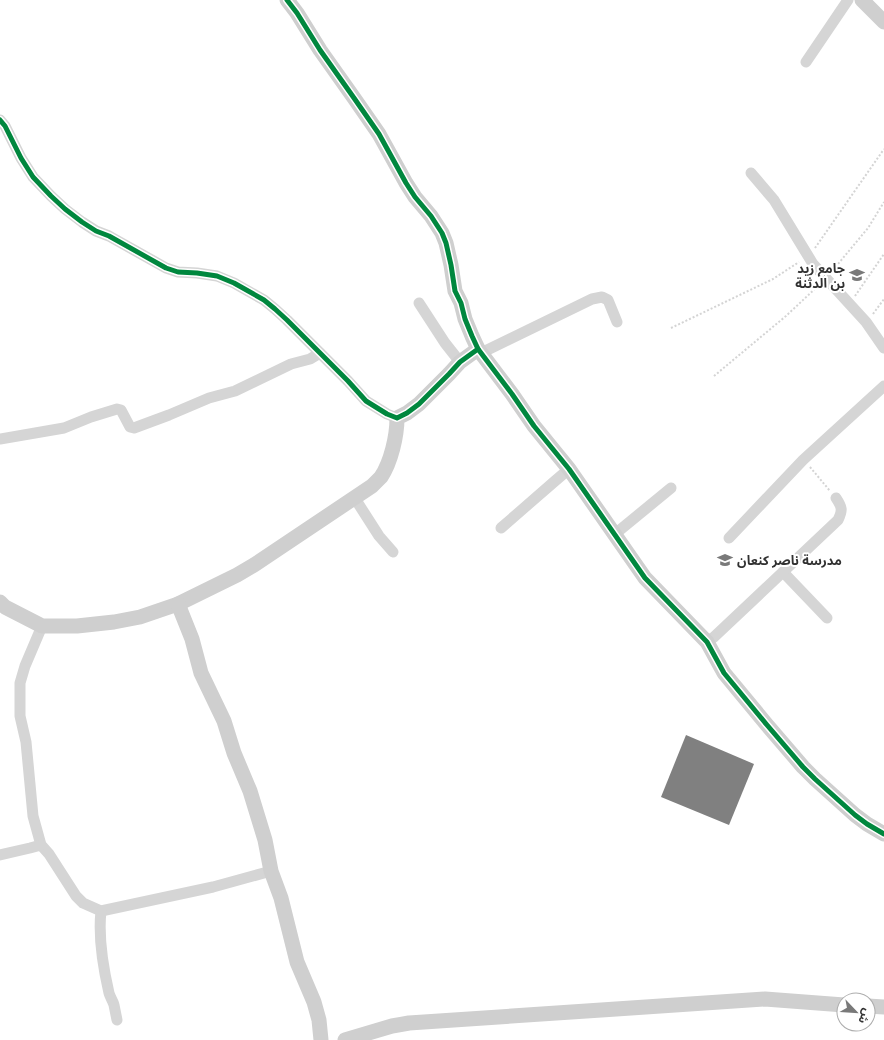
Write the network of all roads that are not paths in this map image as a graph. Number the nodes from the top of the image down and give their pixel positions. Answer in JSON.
{"nodes":[{"id":1,"x":287,"y":0,"type":"edge"},
{"id":2,"x":848,"y":0,"type":"edge"},
{"id":3,"x":862,"y":0,"type":"edge"},
{"id":4,"x":884,"y":22,"type":"edge"},
{"id":5,"x":806,"y":62,"type":"dead end"},
{"id":6,"x":0,"y":120,"type":"edge"},
{"id":7,"x":751,"y":172,"type":"dead end"},
{"id":8,"x":418,"y":303,"type":"dead end"},
{"id":9,"x":617,"y":322,"type":"dead end"},
{"id":10,"x":884,"y":348,"type":"edge"},
{"id":11,"x":480,"y":351,"type":"junction"},
{"id":12,"x":320,"y":353,"type":"junction"},
{"id":13,"x":460,"y":362,"type":"junction"},
{"id":14,"x":884,"y":386,"type":"edge"},
{"id":15,"x":397,"y":418,"type":"junction"},
{"id":16,"x":0,"y":439,"type":"edge"},
{"id":17,"x":569,"y":470,"type":"junction"},
{"id":18,"x":671,"y":488,"type":"dead end"},
{"id":19,"x":354,"y":497,"type":"junction"},
{"id":20,"x":836,"y":498,"type":"road end"},
{"id":21,"x":502,"y":528,"type":"dead end"},
{"id":22,"x":615,"y":534,"type":"junction"},
{"id":23,"x":729,"y":538,"type":"dead end"},
{"id":24,"x":393,"y":552,"type":"dead end"},
{"id":25,"x":783,"y":572,"type":"junction"},
{"id":26,"x":0,"y":602,"type":"edge"},
{"id":27,"x":178,"y":604,"type":"junction"},
{"id":28,"x":828,"y":618,"type":"dead end"},
{"id":29,"x":42,"y":626,"type":"junction"},
{"id":30,"x":707,"y":642,"type":"junction"},
{"id":31,"x":884,"y":834,"type":"edge"},
{"id":32,"x":41,"y":845,"type":"junction"},
{"id":33,"x":0,"y":855,"type":"edge"},
{"id":34,"x":271,"y":871,"type":"junction"},
{"id":35,"x":101,"y":911,"type":"junction"},
{"id":36,"x":836,"y":1004,"type":"edge"},
{"id":37,"x":117,"y":1020,"type":"dead end"},
{"id":38,"x":321,"y":1040,"type":"edge"},
{"id":39,"x":345,"y":1040,"type":"edge"}],
"edges":[{"from":1,"to":11,"type":"street"},
{"from":2,"to":5,"type":"street"},
{"from":3,"to":4,"type":"street"},
{"from":6,"to":12,"type":"street"},
{"from":7,"to":10,"type":"street"},
{"from":8,"to":13,"type":"street"},
{"from":9,"to":11,"type":"street"},
{"from":11,"to":13,"type":"street"},
{"from":11,"to":17,"type":"street"},
{"from":12,"to":15,"type":"street"},
{"from":12,"to":16,"type":"street"},
{"from":13,"to":15,"type":"street"},
{"from":14,"to":23,"type":"street"},
{"from":15,"to":19,"type":"street"},
{"from":17,"to":21,"type":"street"},
{"from":17,"to":22,"type":"street"},
{"from":18,"to":22,"type":"street"},
{"from":19,"to":24,"type":"street"},
{"from":19,"to":27,"type":"street"},
{"from":20,"to":25,"type":"street"},
{"from":22,"to":30,"type":"street"},
{"from":25,"to":28,"type":"street"},
{"from":25,"to":30,"type":"street"},
{"from":26,"to":29,"type":"street"},
{"from":27,"to":29,"type":"street"},
{"from":27,"to":34,"type":"street"},
{"from":29,"to":32,"type":"street"},
{"from":30,"to":31,"type":"street"},
{"from":32,"to":33,"type":"street"},
{"from":32,"to":35,"type":"street"},
{"from":34,"to":35,"type":"street"},
{"from":34,"to":38,"type":"street"},
{"from":35,"to":37,"type":"street"},
{"from":36,"to":39,"type":"street"}]}
